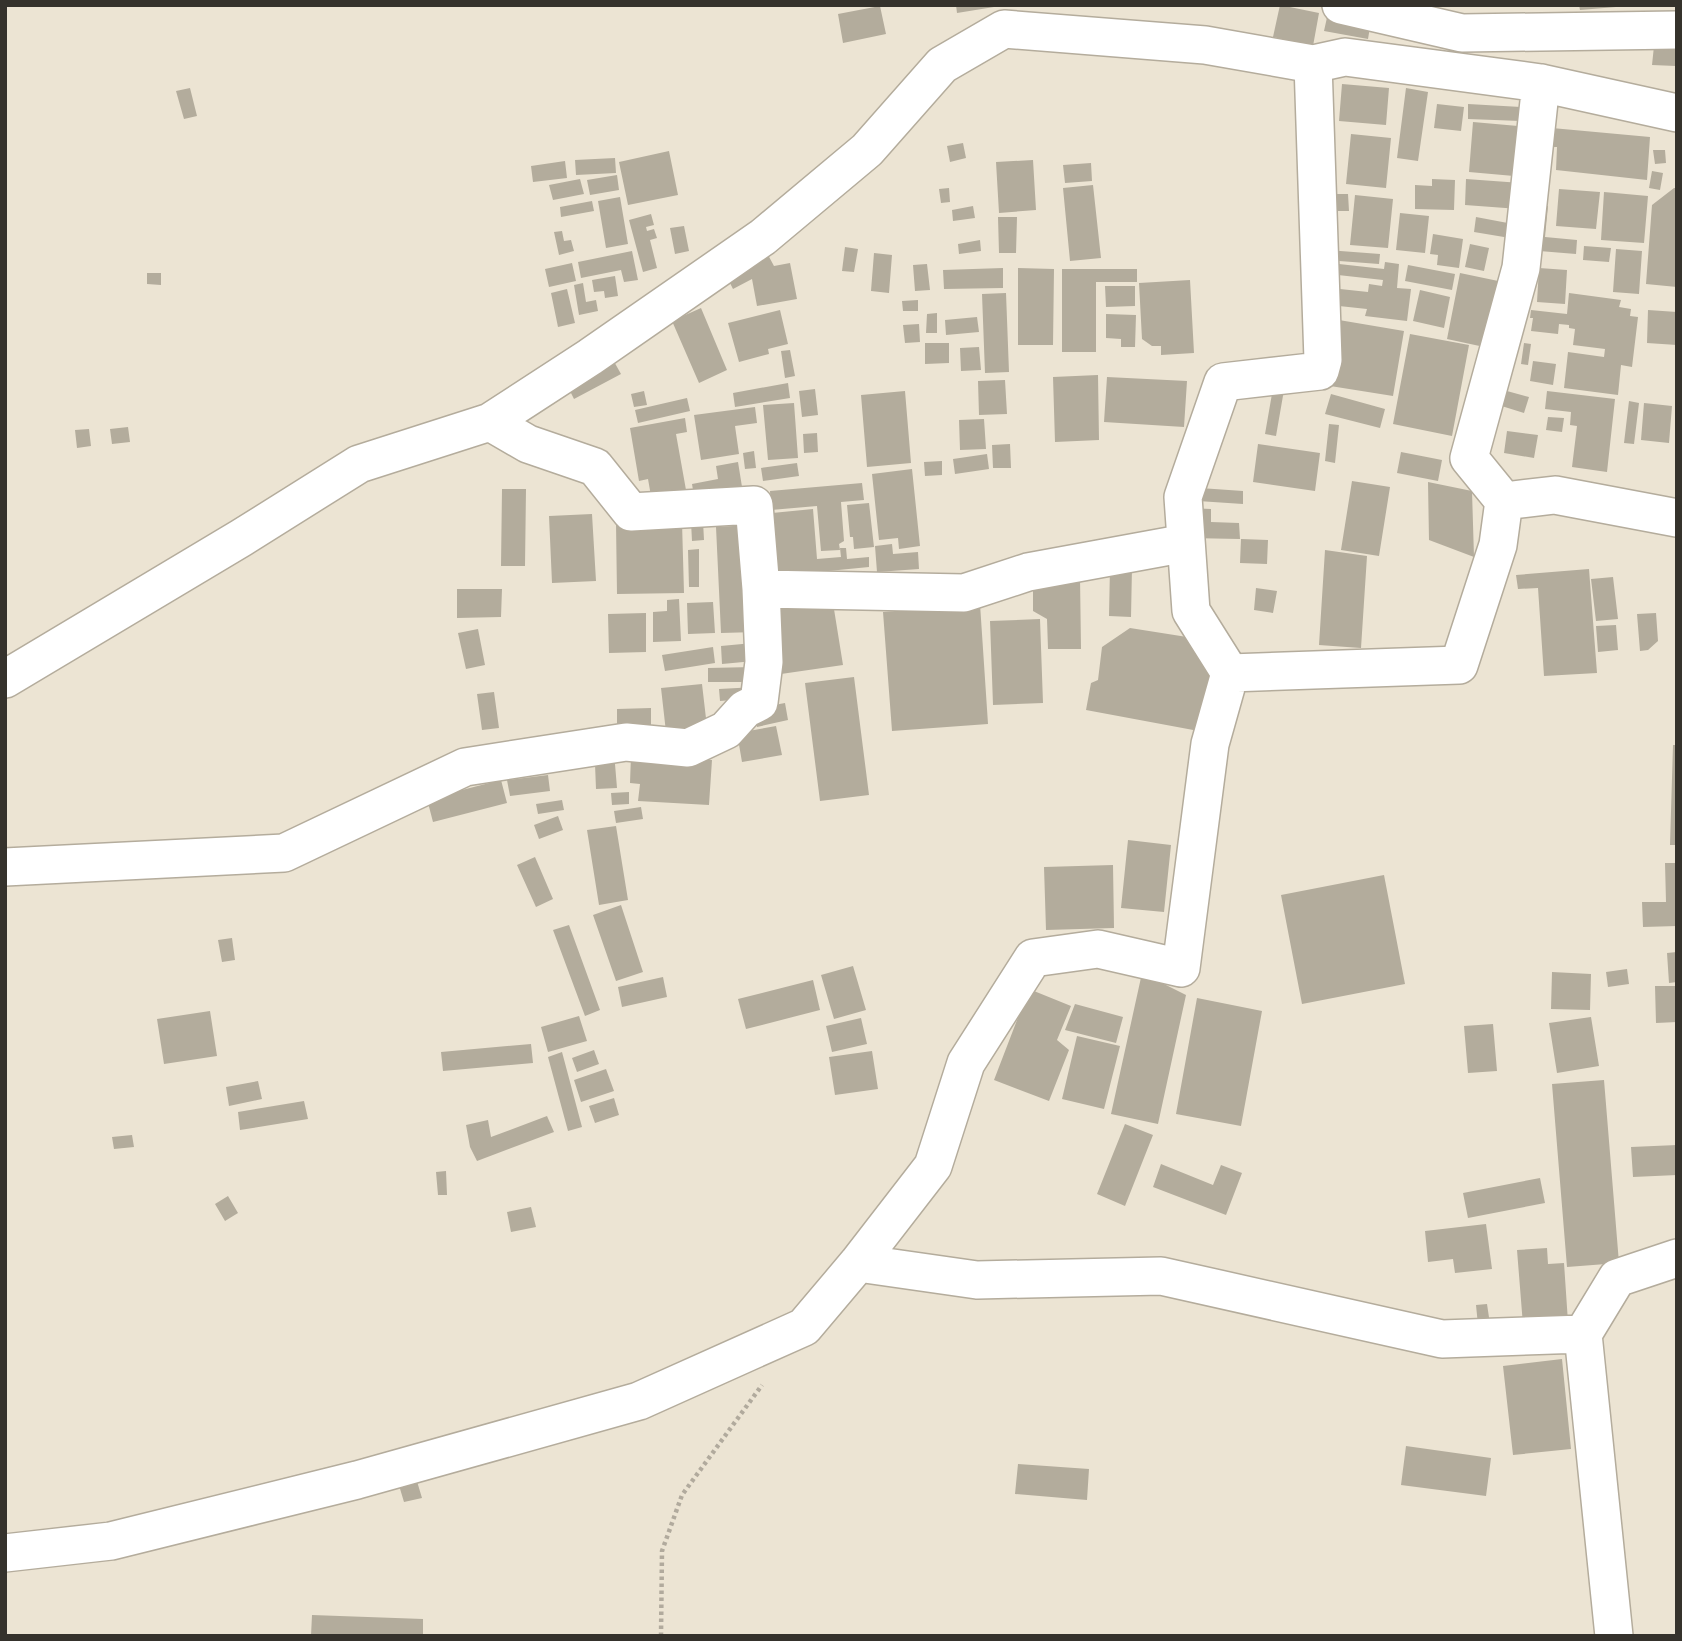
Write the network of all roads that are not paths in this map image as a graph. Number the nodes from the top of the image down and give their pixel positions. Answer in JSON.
{"nodes":[{"id":1,"x":1341,"y":5,"type":"edge"},
{"id":2,"x":1677,"y":30,"type":"edge"},
{"id":3,"x":1313,"y":64,"type":"junction"},
{"id":4,"x":1541,"y":83,"type":"junction"},
{"id":5,"x":1677,"y":113,"type":"edge"},
{"id":6,"x":490,"y":422,"type":"junction"},
{"id":7,"x":1504,"y":501,"type":"junction"},
{"id":8,"x":1677,"y":518,"type":"edge"},
{"id":9,"x":1186,"y":543,"type":"junction"},
{"id":10,"x":761,"y":589,"type":"junction"},
{"id":11,"x":1230,"y":673,"type":"junction"},
{"id":12,"x":5,"y":679,"type":"edge"},
{"id":13,"x":5,"y":867,"type":"edge"},
{"id":14,"x":1677,"y":1258,"type":"edge"},
{"id":15,"x":858,"y":1263,"type":"junction"},
{"id":16,"x":1583,"y":1334,"type":"junction"},
{"id":17,"x":5,"y":1553,"type":"edge"},
{"id":18,"x":1614,"y":1636,"type":"edge"}],
"edges":[{"from":1,"to":2,"type":"street"},
{"from":3,"to":4,"type":"street"},
{"from":3,"to":6,"type":"street"},
{"from":3,"to":9,"type":"street"},
{"from":4,"to":5,"type":"street"},
{"from":4,"to":7,"type":"street"},
{"from":6,"to":10,"type":"street"},
{"from":6,"to":12,"type":"street"},
{"from":7,"to":8,"type":"street"},
{"from":7,"to":11,"type":"street"},
{"from":9,"to":10,"type":"street"},
{"from":9,"to":11,"type":"street"},
{"from":10,"to":13,"type":"street"},
{"from":11,"to":15,"type":"street"},
{"from":14,"to":16,"type":"street"},
{"from":15,"to":16,"type":"street"},
{"from":15,"to":17,"type":"street"},
{"from":16,"to":18,"type":"street"}]}
